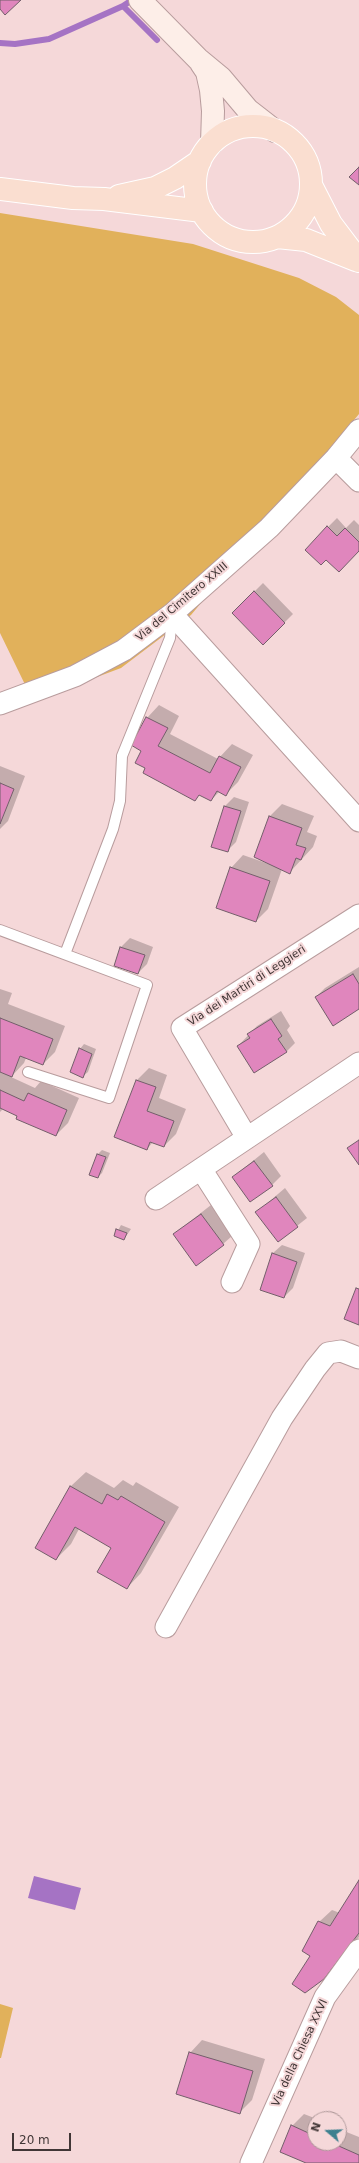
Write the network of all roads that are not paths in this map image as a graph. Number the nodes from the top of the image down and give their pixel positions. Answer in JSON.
{"nodes":[{"id":1,"x":146,"y":7,"type":"edge"},
{"id":2,"x":198,"y":59,"type":"junction"},
{"id":3,"x":275,"y":131,"type":"junction"},
{"id":4,"x":206,"y":152,"type":"junction"},
{"id":5,"x":311,"y":185,"type":"junction"},
{"id":6,"x":0,"y":189,"type":"edge"},
{"id":7,"x":104,"y":199,"type":"junction"},
{"id":8,"x":202,"y":211,"type":"junction"},
{"id":9,"x":277,"y":237,"type":"junction"},
{"id":10,"x":359,"y":261,"type":"edge"},
{"id":11,"x":359,"y":430,"type":"edge"},
{"id":12,"x":336,"y":458,"type":"junction"},
{"id":13,"x":359,"y":481,"type":"edge"},
{"id":14,"x":172,"y":614,"type":"junction"},
{"id":15,"x":0,"y":704,"type":"edge"},
{"id":16,"x":359,"y":821,"type":"edge"},
{"id":17,"x":359,"y":915,"type":"edge"},
{"id":18,"x":0,"y":930,"type":"edge"},
{"id":19,"x":65,"y":954,"type":"junction"},
{"id":20,"x":359,"y":1063,"type":"edge"},
{"id":21,"x":28,"y":1072,"type":"dead end"},
{"id":22,"x":247,"y":1138,"type":"junction"},
{"id":23,"x":200,"y":1169,"type":"junction"},
{"id":24,"x":156,"y":1199,"type":"dead end"},
{"id":25,"x":232,"y":1282,"type":"dead end"},
{"id":26,"x":359,"y":1358,"type":"edge"},
{"id":27,"x":166,"y":1627,"type":"dead end"},
{"id":28,"x":359,"y":1950,"type":"edge"},
{"id":29,"x":251,"y":2163,"type":"edge"}],
"edges":[{"from":1,"to":2,"type":"main road"},
{"from":2,"to":3,"type":"main road"},
{"from":2,"to":4,"type":"main road"},
{"from":3,"to":4,"type":"main road"},
{"from":3,"to":5,"type":"main road"},
{"from":4,"to":7,"type":"main road"},
{"from":4,"to":8,"type":"main road"},
{"from":5,"to":9,"type":"main road"},
{"from":5,"to":10,"type":"main road"},
{"from":6,"to":7,"type":"main road"},
{"from":7,"to":8,"type":"main road"},
{"from":8,"to":9,"type":"main road"},
{"from":9,"to":10,"type":"main road"},
{"from":11,"to":12,"type":"street","name":"Via del Cimitero XXIII"},
{"from":12,"to":13,"type":"street"},
{"from":12,"to":14,"type":"street","name":"Via del Cimitero XXIII"},
{"from":14,"to":15,"type":"street","name":"Via del Cimitero XXIII"},
{"from":14,"to":16,"type":"street"},
{"from":14,"to":19,"type":"lane"},
{"from":17,"to":22,"type":"street","name":"Via dei Martiri di Leggieri"},
{"from":18,"to":19,"type":"lane"},
{"from":19,"to":21,"type":"lane"},
{"from":20,"to":22,"type":"street"},
{"from":22,"to":23,"type":"street"},
{"from":23,"to":24,"type":"street"},
{"from":23,"to":25,"type":"street"},
{"from":26,"to":27,"type":"street"},
{"from":28,"to":29,"type":"street","name":"Via della Chiesa XXVI"}]}
